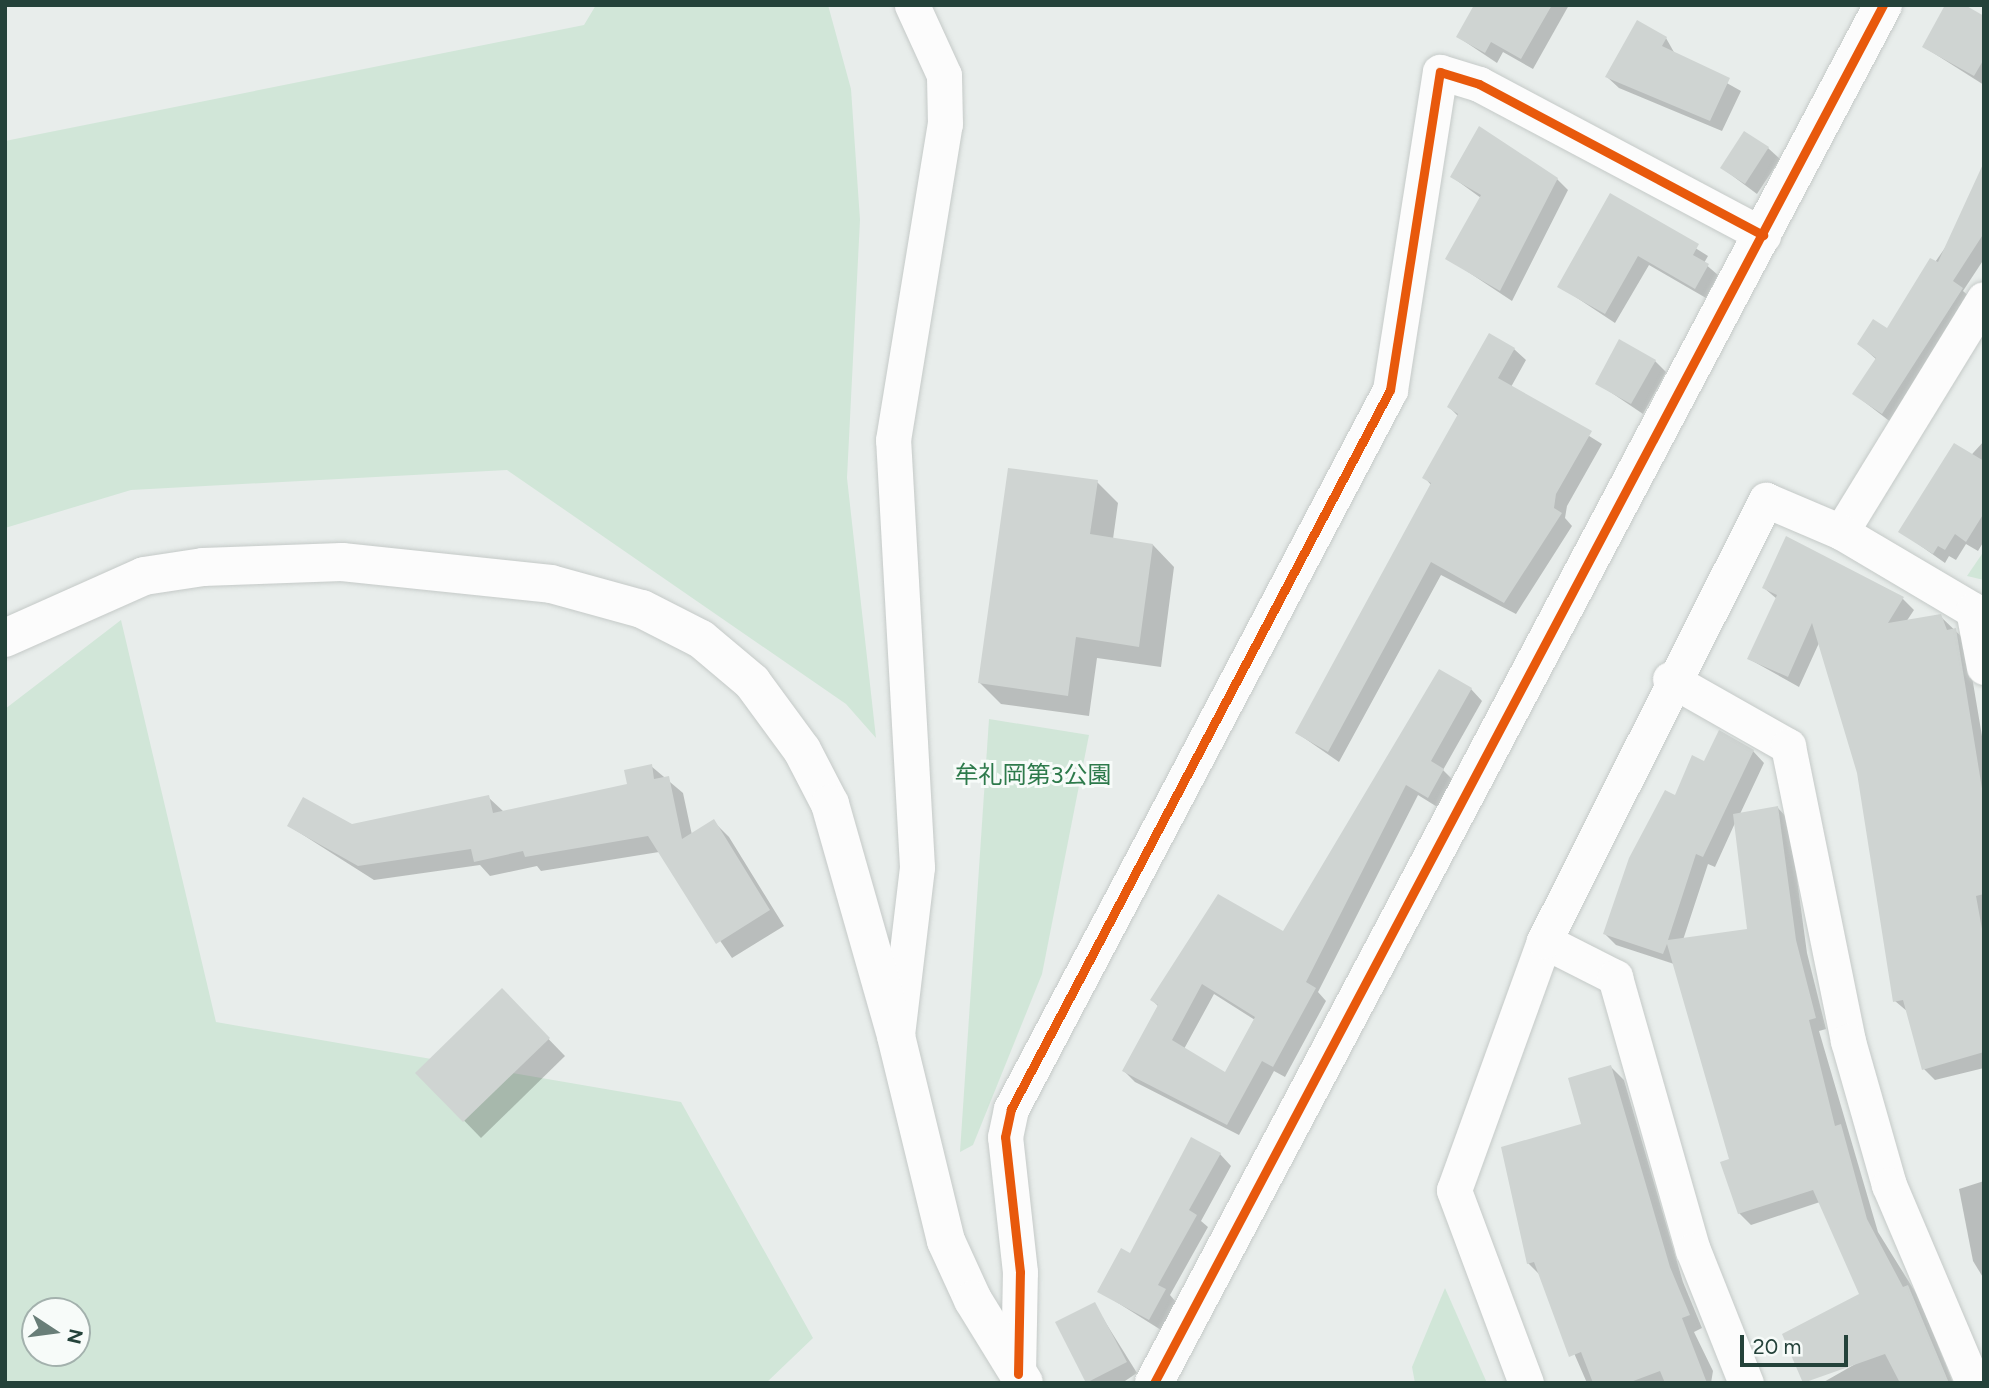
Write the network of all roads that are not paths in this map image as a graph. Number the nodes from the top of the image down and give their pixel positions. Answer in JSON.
{"nodes":[{"id":1,"x":912,"y":5,"type":"edge"},
{"id":2,"x":1883,"y":5,"type":"edge"},
{"id":3,"x":1763,"y":235,"type":"junction"},
{"id":4,"x":1984,"y":299,"type":"edge"},
{"id":5,"x":1841,"y":532,"type":"junction"},
{"id":6,"x":1978,"y":609,"type":"edge"},
{"id":7,"x":5,"y":638,"type":"edge"},
{"id":8,"x":1984,"y":667,"type":"edge"},
{"id":9,"x":1670,"y":679,"type":"junction"},
{"id":10,"x":1545,"y":941,"type":"junction"},
{"id":11,"x":897,"y":1036,"type":"junction"},
{"id":12,"x":1021,"y":1378,"type":"edge"},
{"id":13,"x":1154,"y":1383,"type":"edge"},
{"id":14,"x":1526,"y":1383,"type":"edge"},
{"id":15,"x":1746,"y":1383,"type":"edge"},
{"id":16,"x":1973,"y":1383,"type":"edge"}],
"edges":[{"from":1,"to":11,"type":"street"},
{"from":2,"to":3,"type":"street"},
{"from":3,"to":12,"type":"street"},
{"from":3,"to":13,"type":"street"},
{"from":4,"to":5,"type":"street"},
{"from":5,"to":6,"type":"street"},
{"from":5,"to":9,"type":"street"},
{"from":6,"to":8,"type":"street"},
{"from":7,"to":11,"type":"street"},
{"from":9,"to":10,"type":"street"},
{"from":9,"to":16,"type":"street"},
{"from":10,"to":14,"type":"street"},
{"from":10,"to":15,"type":"street"},
{"from":11,"to":12,"type":"street"}]}
